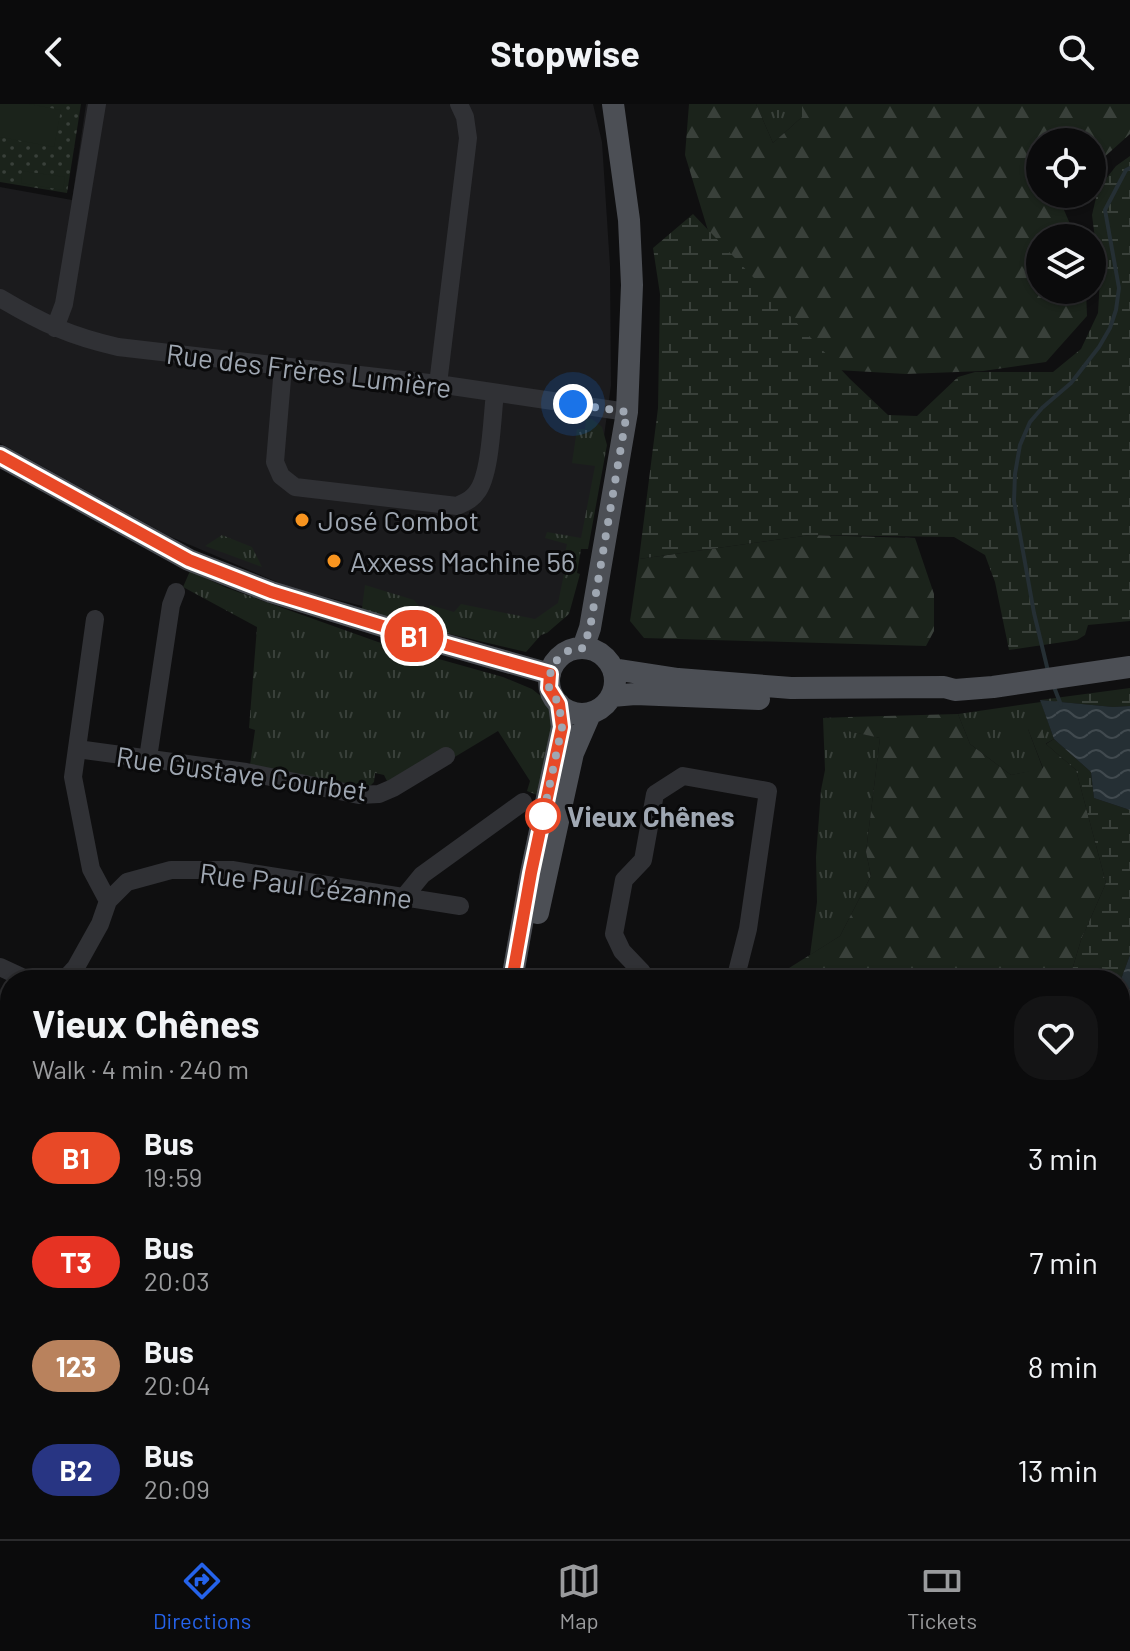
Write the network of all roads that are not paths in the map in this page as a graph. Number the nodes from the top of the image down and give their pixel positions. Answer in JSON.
{"nodes":[{"id":1,"x":97,"y":104,"type":"edge"},
{"id":2,"x":459,"y":104,"type":"edge"},
{"id":3,"x":613,"y":104,"type":"edge"},
{"id":4,"x":0,"y":298,"type":"edge"},
{"id":5,"x":55,"y":328,"type":"junction"},
{"id":6,"x":283,"y":367,"type":"junction"},
{"id":7,"x":438,"y":384,"type":"junction"},
{"id":8,"x":495,"y":393,"type":"junction"},
{"id":9,"x":627,"y":412,"type":"junction"},
{"id":10,"x":0,"y":456,"type":"edge"},
{"id":11,"x":176,"y":592,"type":"dead end"},
{"id":12,"x":95,"y":619,"type":"dead end"},
{"id":13,"x":583,"y":648,"type":"junction"},
{"id":14,"x":1130,"y":667,"type":"edge"},
{"id":15,"x":613,"y":669,"type":"junction"},
{"id":16,"x":550,"y":674,"type":"junction"},
{"id":17,"x":955,"y":690,"type":"junction"},
{"id":18,"x":612,"y":696,"type":"junction"},
{"id":19,"x":559,"y":704,"type":"junction"},
{"id":20,"x":590,"y":714,"type":"junction"},
{"id":21,"x":77,"y":749,"type":"junction"},
{"id":22,"x":446,"y":756,"type":"dead end"},
{"id":23,"x":148,"y":758,"type":"junction"},
{"id":24,"x":523,"y":802,"type":"dead end"},
{"id":25,"x":404,"y":897,"type":"junction"},
{"id":26,"x":108,"y":901,"type":"junction"},
{"id":27,"x":460,"y":906,"type":"dead end"},
{"id":28,"x":73,"y":970,"type":"edge"},
{"id":29,"x":514,"y":970,"type":"edge"},
{"id":30,"x":528,"y":970,"type":"edge"},
{"id":31,"x":640,"y":970,"type":"edge"},
{"id":32,"x":738,"y":970,"type":"edge"}],
"edges":[{"from":1,"to":5,"type":"street"},
{"from":2,"to":7,"type":"street"},
{"from":3,"to":9,"type":"main road"},
{"from":4,"to":5,"type":"street","name":"Rue des Frères Lumière"},
{"from":5,"to":6,"type":"street","name":"Rue des Frères Lumière"},
{"from":6,"to":7,"type":"street","name":"Rue des Frères Lumière"},
{"from":6,"to":8,"type":"street"},
{"from":7,"to":8,"type":"street","name":"Rue des Frères Lumière"},
{"from":8,"to":9,"type":"street","name":"Rue des Frères Lumière"},
{"from":9,"to":13,"type":"main road"},
{"from":10,"to":16,"type":"main road"},
{"from":11,"to":23,"type":"street"},
{"from":12,"to":21,"type":"street"},
{"from":13,"to":15,"type":"main road"},
{"from":13,"to":16,"type":"main road"},
{"from":14,"to":17,"type":"main road"},
{"from":15,"to":17,"type":"main road"},
{"from":15,"to":18,"type":"main road"},
{"from":16,"to":19,"type":"main road"},
{"from":17,"to":18,"type":"main road"},
{"from":18,"to":20,"type":"main road"},
{"from":19,"to":20,"type":"main road"},
{"from":19,"to":29,"type":"main road"},
{"from":20,"to":30,"type":"main road"},
{"from":21,"to":23,"type":"street","name":"Rue Gustave Courbet"},
{"from":21,"to":26,"type":"street"},
{"from":22,"to":23,"type":"street","name":"Rue Gustave Courbet"},
{"from":24,"to":25,"type":"street"},
{"from":25,"to":26,"type":"street","name":"Rue Paul Cézanne"},
{"from":25,"to":27,"type":"street","name":"Rue Paul Cézanne"},
{"from":26,"to":28,"type":"street"},
{"from":31,"to":32,"type":"street"}]}
